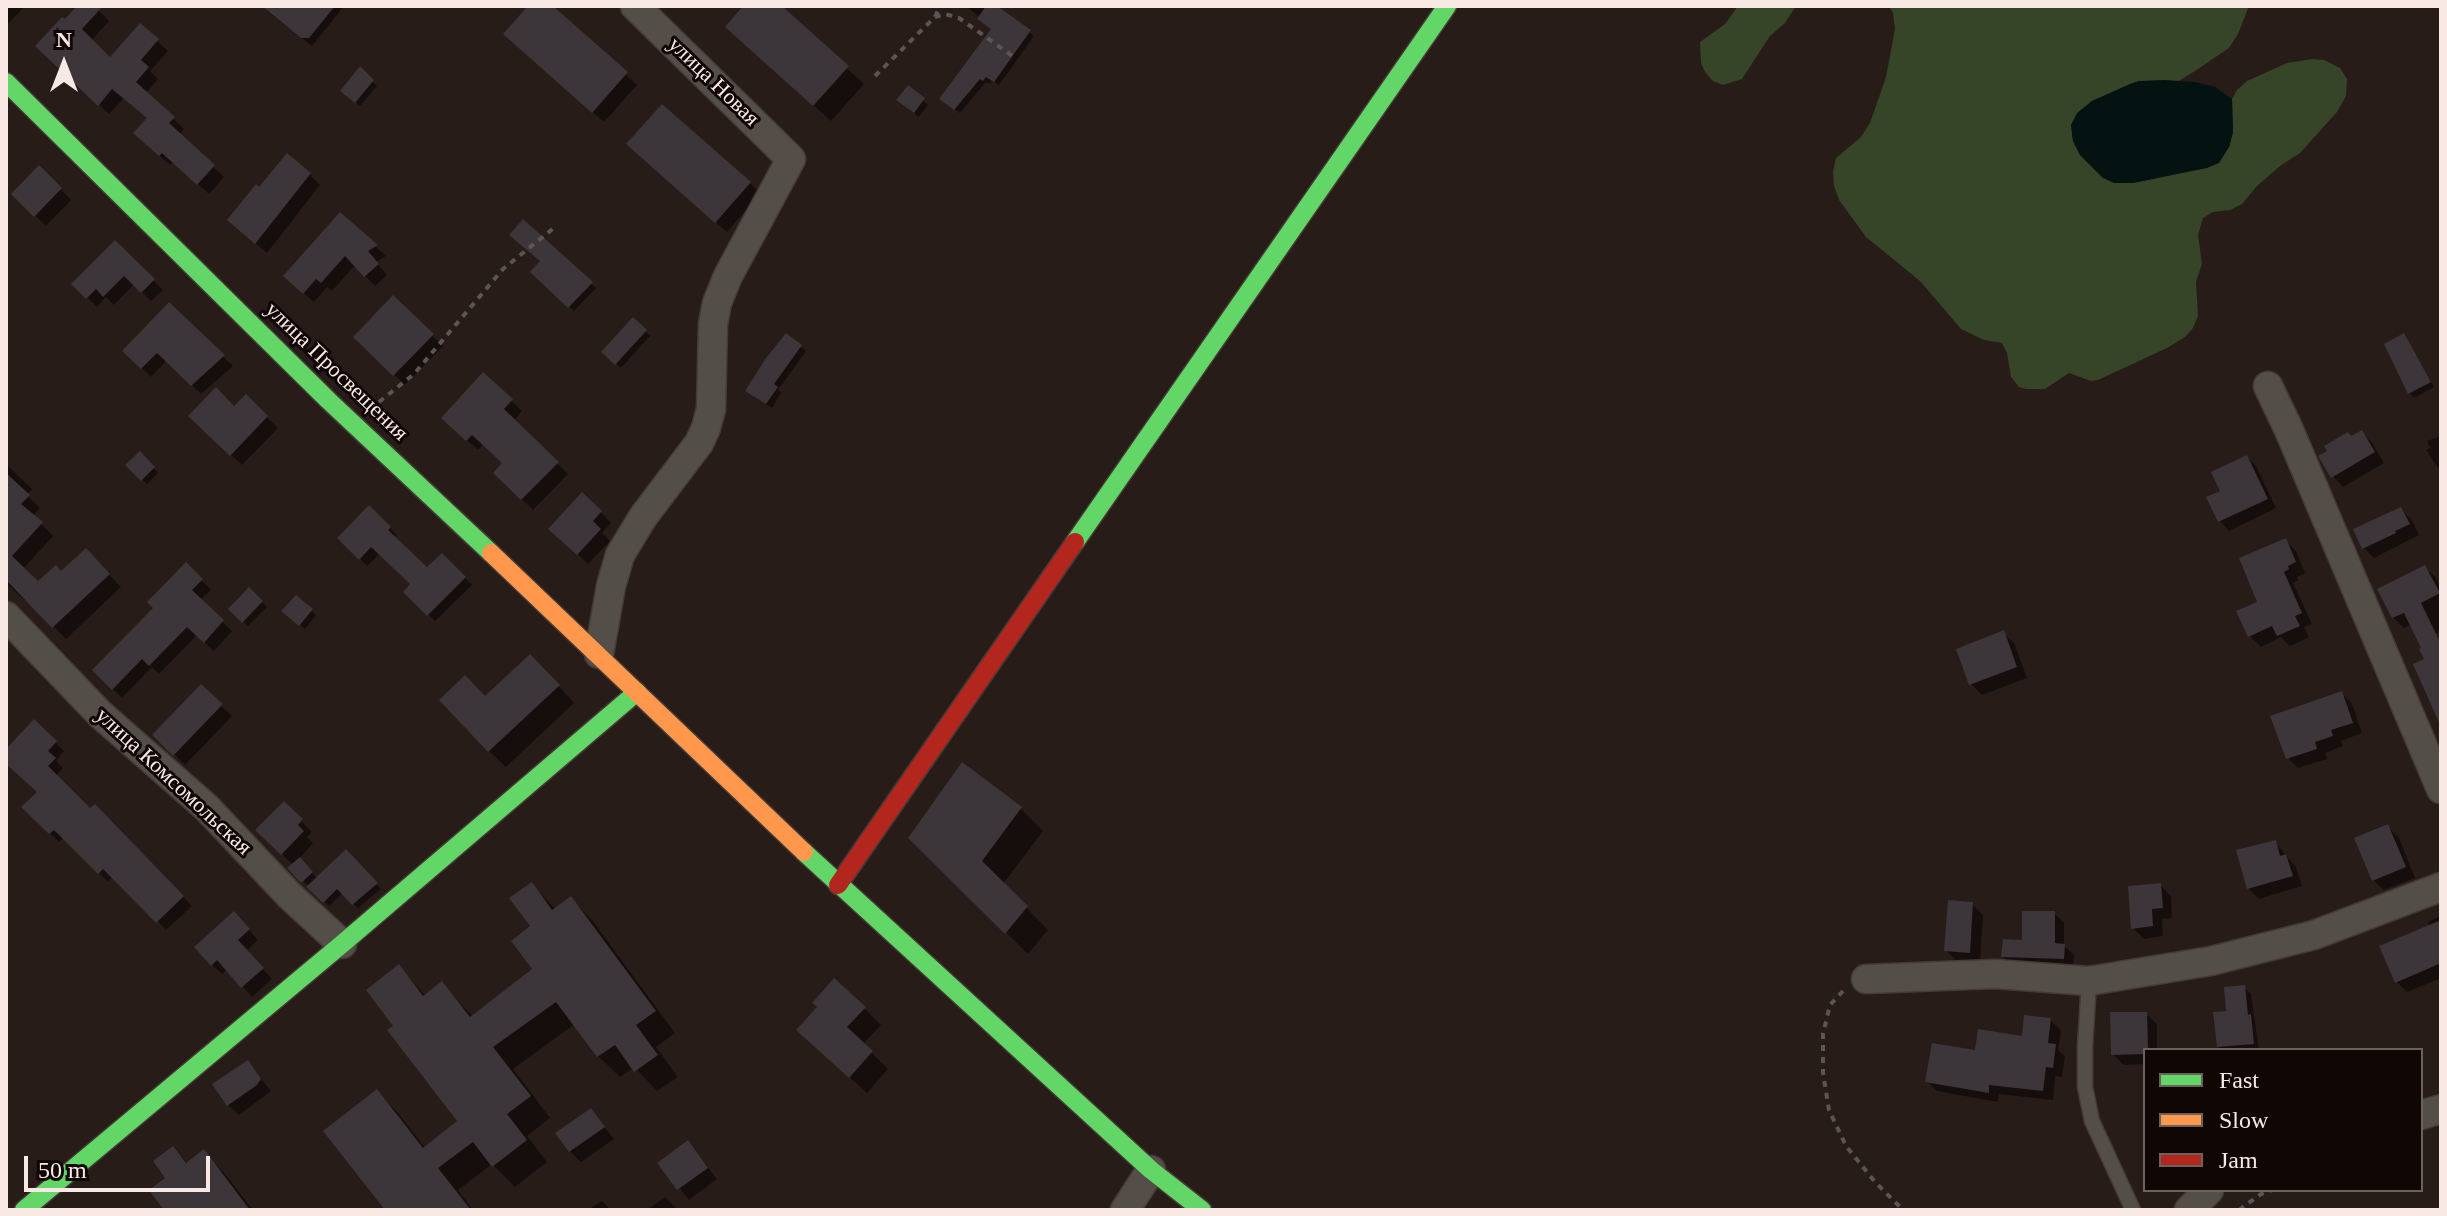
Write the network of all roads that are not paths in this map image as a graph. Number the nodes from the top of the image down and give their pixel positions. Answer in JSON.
{"nodes":[{"id":1,"x":635,"y":6,"type":"edge"},
{"id":2,"x":1447,"y":6,"type":"edge"},
{"id":3,"x":6,"y":82,"type":"edge"},
{"id":4,"x":2268,"y":386,"type":"dead end"},
{"id":5,"x":6,"y":616,"type":"edge"},
{"id":6,"x":599,"y":654,"type":"junction"},
{"id":7,"x":637,"y":692,"type":"junction"},
{"id":8,"x":2441,"y":789,"type":"edge"},
{"id":9,"x":838,"y":885,"type":"junction"},
{"id":10,"x":2441,"y":887,"type":"edge"},
{"id":11,"x":342,"y":944,"type":"junction"},
{"id":12,"x":1866,"y":979,"type":"road end"},
{"id":13,"x":2089,"y":981,"type":"junction"},
{"id":14,"x":1151,"y":1170,"type":"junction"},
{"id":15,"x":2207,"y":1192,"type":"edge"},
{"id":16,"x":24,"y":1210,"type":"edge"},
{"id":17,"x":1125,"y":1210,"type":"edge"},
{"id":18,"x":1202,"y":1210,"type":"edge"},
{"id":19,"x":2133,"y":1210,"type":"edge"},
{"id":20,"x":2189,"y":1210,"type":"edge"}],
"edges":[{"from":1,"to":6,"type":"street","name":"улица Новая"},
{"from":2,"to":9,"type":"street"},
{"from":3,"to":6,"type":"street","name":"улица Просвещения"},
{"from":4,"to":8,"type":"street"},
{"from":5,"to":11,"type":"street","name":"улица Комсомольская"},
{"from":6,"to":7,"type":"street","name":"улица Просвещения"},
{"from":7,"to":9,"type":"street","name":"улица Просвещения"},
{"from":7,"to":11,"type":"street"},
{"from":9,"to":14,"type":"street","name":"улица Просвещения"},
{"from":10,"to":13,"type":"street"},
{"from":11,"to":16,"type":"street"},
{"from":12,"to":13,"type":"street"},
{"from":13,"to":19,"type":"lane"},
{"from":14,"to":17,"type":"street"},
{"from":14,"to":18,"type":"street","name":"улица Просвещения"},
{"from":15,"to":20,"type":"street"}]}
